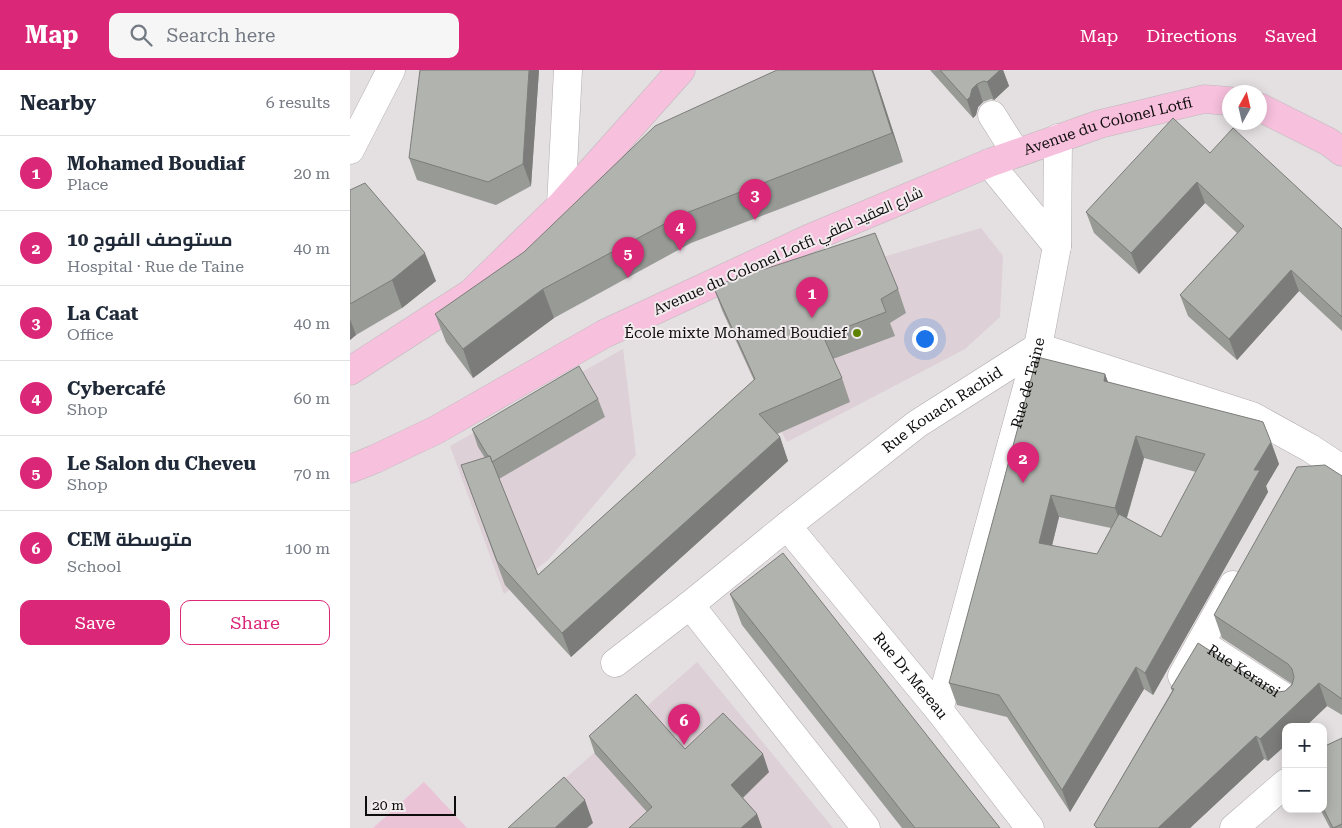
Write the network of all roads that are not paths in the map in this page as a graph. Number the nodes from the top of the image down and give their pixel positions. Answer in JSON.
{"nodes":[{"id":1,"x":390,"y":70,"type":"edge"},
{"id":2,"x":568,"y":70,"type":"edge"},
{"id":3,"x":681,"y":70,"type":"edge"},
{"id":4,"x":1222,"y":101,"type":"edge"},
{"id":5,"x":1267,"y":110,"type":"edge"},
{"id":6,"x":992,"y":115,"type":"dead end"},
{"id":7,"x":1058,"y":138,"type":"junction"},
{"id":8,"x":350,"y":150,"type":"edge"},
{"id":9,"x":1342,"y":152,"type":"edge"},
{"id":10,"x":1016,"y":153,"type":"junction"},
{"id":11,"x":989,"y":163,"type":"junction"},
{"id":12,"x":562,"y":205,"type":"junction"},
{"id":13,"x":1057,"y":246,"type":"junction"},
{"id":14,"x":1038,"y":348,"type":"junction"},
{"id":15,"x":350,"y":371,"type":"edge"},
{"id":16,"x":350,"y":469,"type":"edge"},
{"id":17,"x":1342,"y":469,"type":"edge"},
{"id":18,"x":787,"y":526,"type":"junction"},
{"id":19,"x":1244,"y":567,"type":"edge"},
{"id":20,"x":690,"y":605,"type":"junction"},
{"id":21,"x":1201,"y":643,"type":"junction"},
{"id":22,"x":615,"y":663,"type":"dead end"},
{"id":23,"x":1171,"y":694,"type":"edge"},
{"id":24,"x":1288,"y":700,"type":"edge"},
{"id":25,"x":939,"y":710,"type":"junction"},
{"id":26,"x":1282,"y":786,"type":"edge"},
{"id":27,"x":866,"y":828,"type":"edge"},
{"id":28,"x":1030,"y":828,"type":"edge"},
{"id":29,"x":1234,"y":828,"type":"edge"}],
"edges":[{"from":1,"to":8,"type":"street"},
{"from":2,"to":12,"type":"street"},
{"from":3,"to":12,"type":"main road"},
{"from":4,"to":7,"type":"main road","name":"Avenue du Colonel Lotfi"},
{"from":5,"to":9,"type":"main road"},
{"from":6,"to":10,"type":"street"},
{"from":7,"to":10,"type":"main road","name":"Avenue du Colonel Lotfi"},
{"from":7,"to":13,"type":"street","name":"Rue de Taine"},
{"from":10,"to":11,"type":"main road","name":"Avenue du Colonel Lotfi"},
{"from":11,"to":13,"type":"street"},
{"from":11,"to":16,"type":"main road","name":"Avenue du Colonel Lotfi شارع العقيد لطفي"},
{"from":12,"to":15,"type":"main road"},
{"from":13,"to":14,"type":"street","name":"Rue de Taine"},
{"from":14,"to":17,"type":"street"},
{"from":14,"to":18,"type":"street","name":"Rue Kouach Rachid"},
{"from":14,"to":25,"type":"street","name":"Rue de Taine"},
{"from":18,"to":20,"type":"street","name":"Rue Kouach Rachid"},
{"from":18,"to":25,"type":"street","name":"Rue Dr Mereau"},
{"from":19,"to":21,"type":"street"},
{"from":20,"to":22,"type":"street","name":"Rue Kouach Rachid"},
{"from":20,"to":27,"type":"street"},
{"from":21,"to":23,"type":"street"},
{"from":21,"to":24,"type":"street","name":"Rue Kerarsi"},
{"from":25,"to":28,"type":"street","name":"Rue Dr Mereau"},
{"from":26,"to":29,"type":"street"}]}
